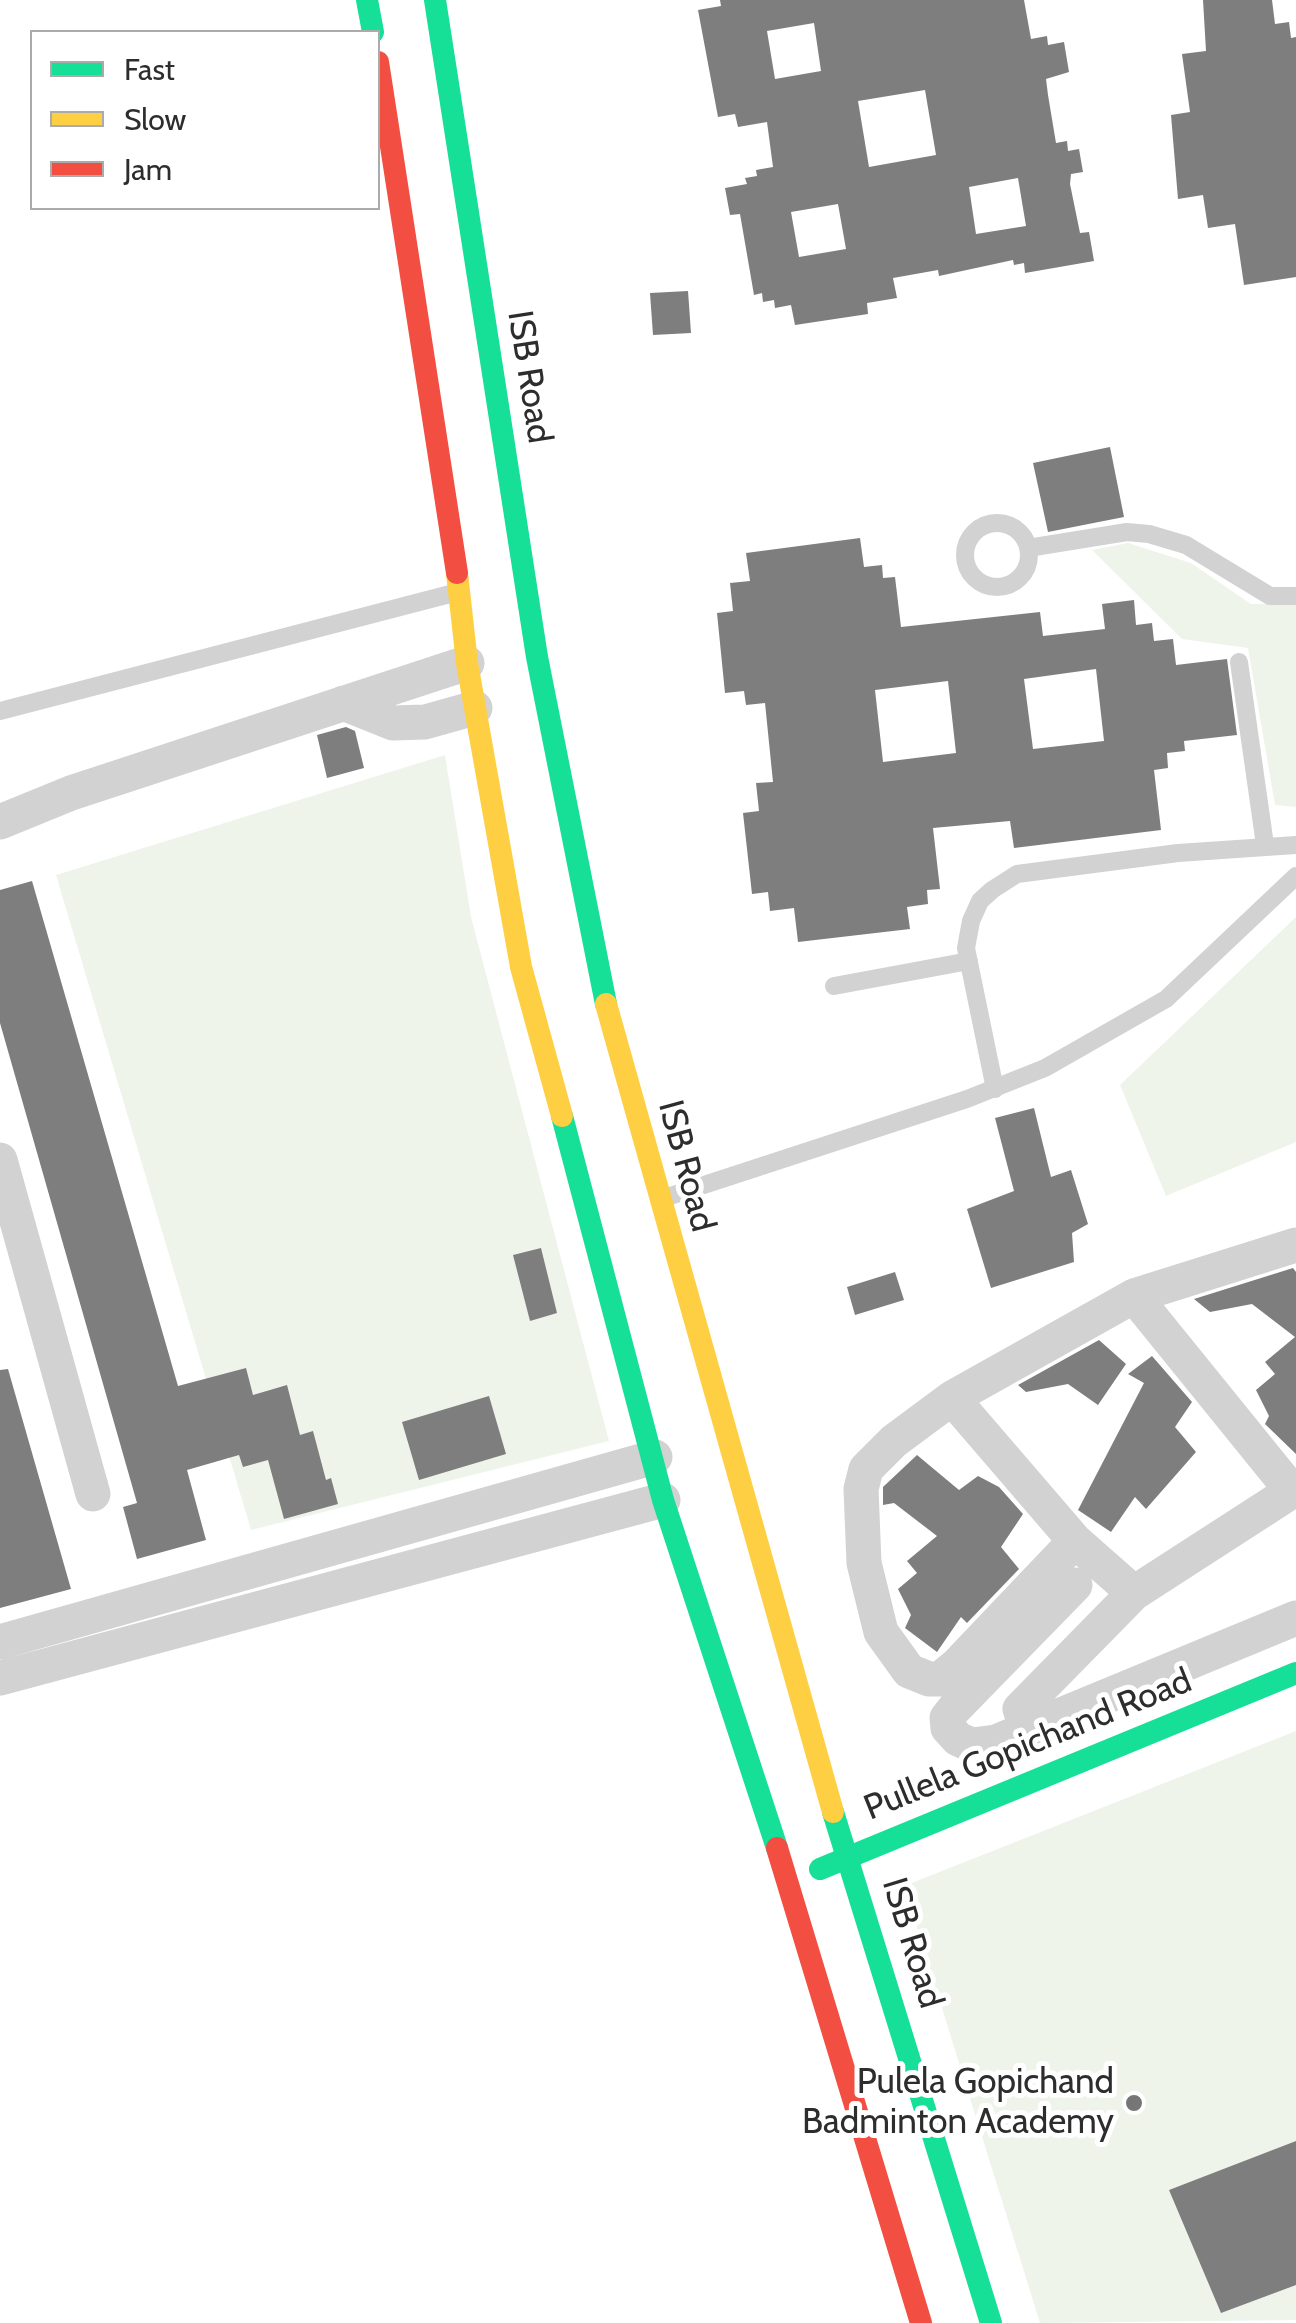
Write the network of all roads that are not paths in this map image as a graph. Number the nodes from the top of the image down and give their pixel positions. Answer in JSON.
{"nodes":[{"id":1,"x":367,"y":0,"type":"edge"},
{"id":2,"x":434,"y":0,"type":"edge"},
{"id":3,"x":372,"y":30,"type":"edge"},
{"id":4,"x":380,"y":75,"type":"edge"},
{"id":5,"x":1028,"y":548,"type":"dead end"},
{"id":6,"x":458,"y":592,"type":"junction"},
{"id":7,"x":1296,"y":596,"type":"edge"},
{"id":8,"x":1239,"y":662,"type":"dead end"},
{"id":9,"x":466,"y":663,"type":"junction"},
{"id":10,"x":343,"y":703,"type":"junction"},
{"id":11,"x":475,"y":708,"type":"junction"},
{"id":12,"x":0,"y":711,"type":"edge"},
{"id":13,"x":0,"y":822,"type":"edge"},
{"id":14,"x":1296,"y":845,"type":"edge"},
{"id":15,"x":1265,"y":846,"type":"junction"},
{"id":16,"x":1296,"y":876,"type":"edge"},
{"id":17,"x":969,"y":961,"type":"junction"},
{"id":18,"x":834,"y":986,"type":"dead end"},
{"id":19,"x":995,"y":1088,"type":"junction"},
{"id":20,"x":0,"y":1160,"type":"edge"},
{"id":21,"x":658,"y":1200,"type":"junction"},
{"id":22,"x":1296,"y":1246,"type":"edge"},
{"id":23,"x":1134,"y":1296,"type":"junction"},
{"id":24,"x":952,"y":1398,"type":"junction"},
{"id":25,"x":656,"y":1457,"type":"junction"},
{"id":26,"x":1294,"y":1490,"type":"edge"},
{"id":27,"x":93,"y":1494,"type":"dead end"},
{"id":28,"x":663,"y":1500,"type":"junction"},
{"id":29,"x":1074,"y":1541,"type":"junction"},
{"id":30,"x":1075,"y":1585,"type":"dead end"},
{"id":31,"x":1134,"y":1593,"type":"junction"},
{"id":32,"x":1296,"y":1618,"type":"edge"},
{"id":33,"x":0,"y":1642,"type":"edge"},
{"id":34,"x":1296,"y":1673,"type":"edge"},
{"id":35,"x":0,"y":1678,"type":"edge"},
{"id":36,"x":1028,"y":1730,"type":"junction"},
{"id":37,"x":849,"y":1857,"type":"junction"},
{"id":38,"x":866,"y":1880,"type":"junction"},
{"id":39,"x":788,"y":1883,"type":"junction"},
{"id":40,"x":812,"y":1904,"type":"junction"},
{"id":41,"x":921,"y":2323,"type":"edge"},
{"id":42,"x":991,"y":2323,"type":"edge"}],
"edges":[{"from":1,"to":3,"type":"main road"},
{"from":2,"to":21,"type":"main road","name":"ISB Road"},
{"from":4,"to":6,"type":"main road"},
{"from":5,"to":7,"type":"lane"},
{"from":6,"to":9,"type":"main road"},
{"from":6,"to":12,"type":"lane"},
{"from":8,"to":15,"type":"lane"},
{"from":9,"to":10,"type":"street"},
{"from":9,"to":11,"type":"main road"},
{"from":10,"to":11,"type":"street"},
{"from":10,"to":13,"type":"street"},
{"from":11,"to":25,"type":"main road"},
{"from":14,"to":15,"type":"lane"},
{"from":15,"to":17,"type":"lane"},
{"from":16,"to":19,"type":"lane"},
{"from":17,"to":18,"type":"lane"},
{"from":17,"to":19,"type":"lane"},
{"from":19,"to":21,"type":"lane"},
{"from":20,"to":27,"type":"street"},
{"from":21,"to":37,"type":"main road","name":"ISB Road"},
{"from":22,"to":23,"type":"street"},
{"from":23,"to":24,"type":"street"},
{"from":23,"to":26,"type":"street"},
{"from":24,"to":29,"type":"street"},
{"from":24,"to":29,"type":"street"},
{"from":25,"to":28,"type":"main road"},
{"from":25,"to":33,"type":"street"},
{"from":26,"to":31,"type":"street"},
{"from":28,"to":35,"type":"street"},
{"from":28,"to":39,"type":"main road"},
{"from":29,"to":31,"type":"street"},
{"from":30,"to":36,"type":"street"},
{"from":31,"to":36,"type":"street"},
{"from":32,"to":36,"type":"street"},
{"from":34,"to":37,"type":"main road","name":"Pullela Gopichand Road"},
{"from":37,"to":38,"type":"main road","name":"ISB Road"},
{"from":37,"to":39,"type":"main road","name":"Pullela Gopichand Road"},
{"from":38,"to":40,"type":"main road"},
{"from":38,"to":42,"type":"main road","name":"ISB Road"},
{"from":39,"to":40,"type":"main road"},
{"from":40,"to":41,"type":"main road"}]}
